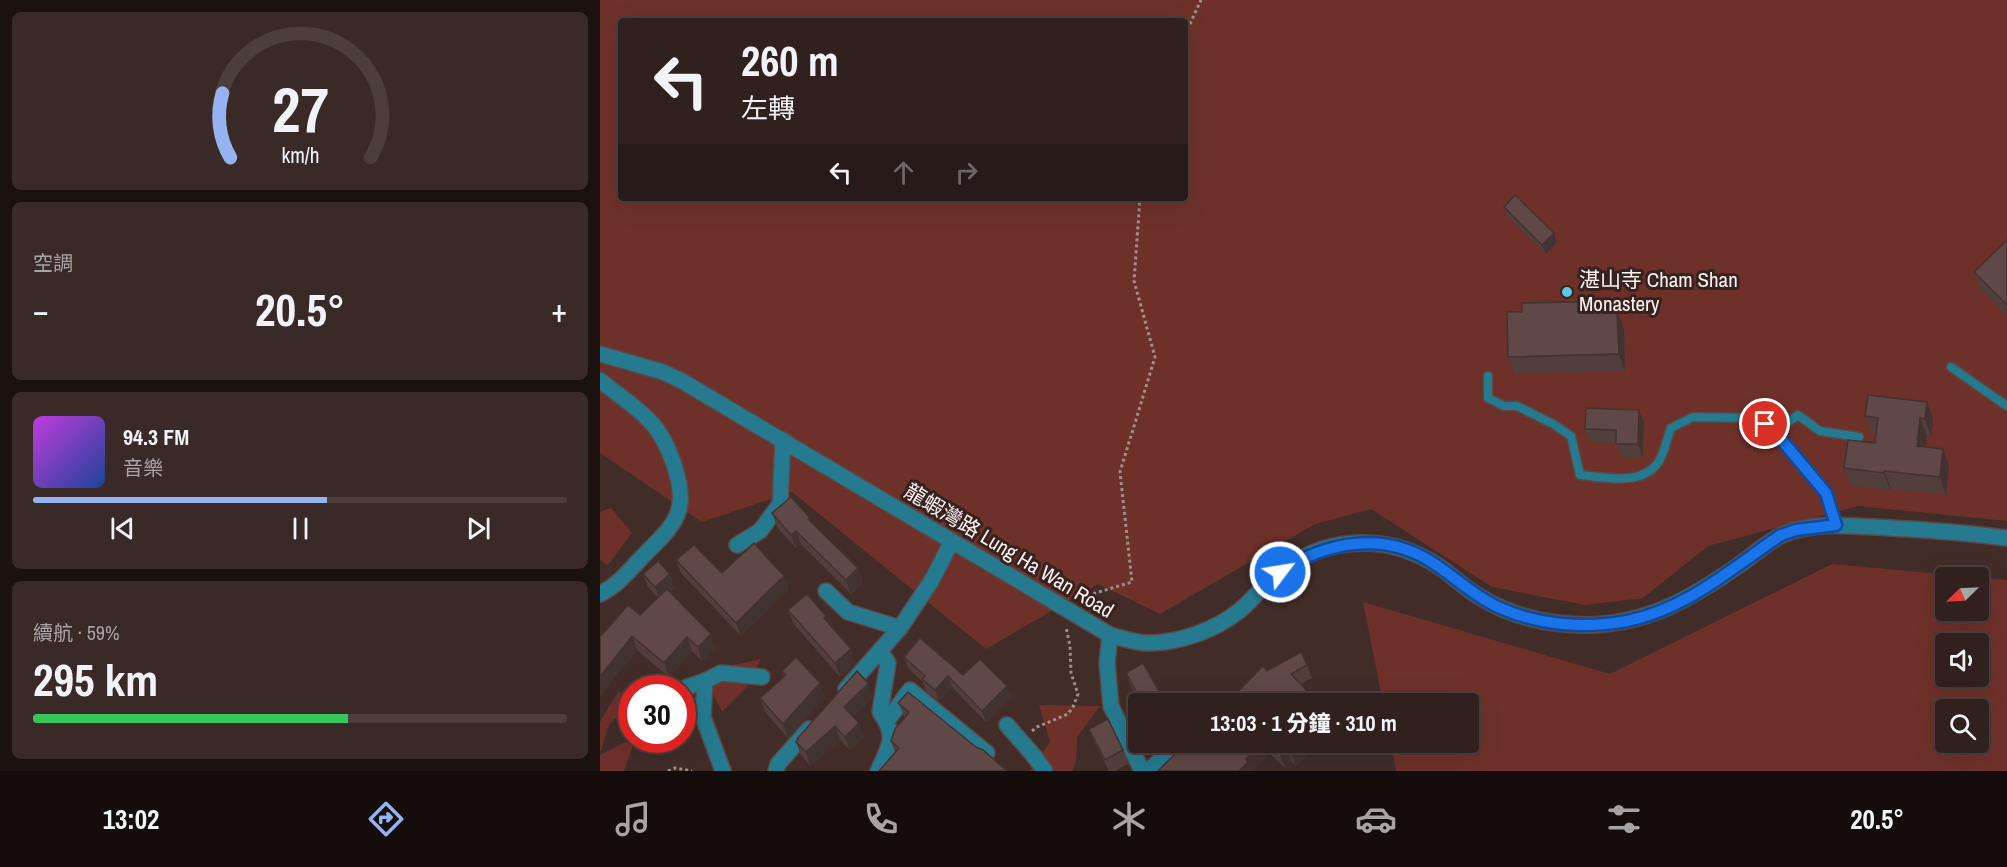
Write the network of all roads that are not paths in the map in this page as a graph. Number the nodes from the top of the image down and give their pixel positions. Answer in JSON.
{"nodes":[{"id":1,"x":600,"y":354,"type":"edge"},
{"id":2,"x":1951,"y":367,"type":"dead end"},
{"id":3,"x":1488,"y":376,"type":"dead end"},
{"id":4,"x":600,"y":380,"type":"edge"},
{"id":5,"x":2007,"y":406,"type":"edge"},
{"id":6,"x":1775,"y":432,"type":"junction"},
{"id":7,"x":1859,"y":437,"type":"dead end"},
{"id":8,"x":783,"y":440,"type":"junction"},
{"id":9,"x":1836,"y":525,"type":"junction"},
{"id":10,"x":2007,"y":538,"type":"edge"},
{"id":11,"x":952,"y":542,"type":"junction"},
{"id":12,"x":737,"y":545,"type":"dead end"},
{"id":13,"x":826,"y":591,"type":"dead end"},
{"id":14,"x":600,"y":594,"type":"edge"},
{"id":15,"x":900,"y":628,"type":"junction"},
{"id":16,"x":1110,"y":635,"type":"junction"},
{"id":17,"x":880,"y":651,"type":"junction"},
{"id":18,"x":762,"y":677,"type":"dead end"},
{"id":19,"x":705,"y":681,"type":"junction"},
{"id":20,"x":696,"y":684,"type":"edge"},
{"id":21,"x":833,"y":703,"type":"edge"},
{"id":22,"x":817,"y":721,"type":"edge"},
{"id":23,"x":887,"y":721,"type":"junction"},
{"id":24,"x":1008,"y":725,"type":"dead end"},
{"id":25,"x":987,"y":753,"type":"edge"},
{"id":26,"x":1168,"y":753,"type":"edge"},
{"id":27,"x":723,"y":771,"type":"edge"},
{"id":28,"x":776,"y":771,"type":"edge"},
{"id":29,"x":878,"y":771,"type":"edge"},
{"id":30,"x":1045,"y":771,"type":"edge"},
{"id":31,"x":1142,"y":771,"type":"edge"},
{"id":32,"x":1148,"y":771,"type":"edge"}],
"edges":[{"from":1,"to":8,"type":"street","name":"龍蝦灣路 Lung Ha Wan Road"},
{"from":2,"to":5,"type":"lane"},
{"from":3,"to":6,"type":"lane"},
{"from":4,"to":14,"type":"street"},
{"from":6,"to":7,"type":"lane"},
{"from":6,"to":9,"type":"lane"},
{"from":8,"to":11,"type":"street","name":"龍蝦灣路 Lung Ha Wan Road"},
{"from":8,"to":12,"type":"street"},
{"from":9,"to":10,"type":"street","name":"龍蝦灣路 Lung Ha Wan Road"},
{"from":9,"to":16,"type":"street","name":"龍蝦灣路 Lung Ha Wan Road"},
{"from":11,"to":15,"type":"street"},
{"from":11,"to":16,"type":"street","name":"龍蝦灣路 Lung Ha Wan Road"},
{"from":13,"to":15,"type":"street"},
{"from":15,"to":17,"type":"street"},
{"from":16,"to":31,"type":"street"},
{"from":17,"to":21,"type":"street"},
{"from":17,"to":23,"type":"street"},
{"from":18,"to":19,"type":"street"},
{"from":19,"to":20,"type":"street"},
{"from":19,"to":27,"type":"street"},
{"from":22,"to":28,"type":"street"},
{"from":23,"to":25,"type":"street"},
{"from":23,"to":29,"type":"street"},
{"from":24,"to":30,"type":"street"},
{"from":26,"to":32,"type":"street"}]}
